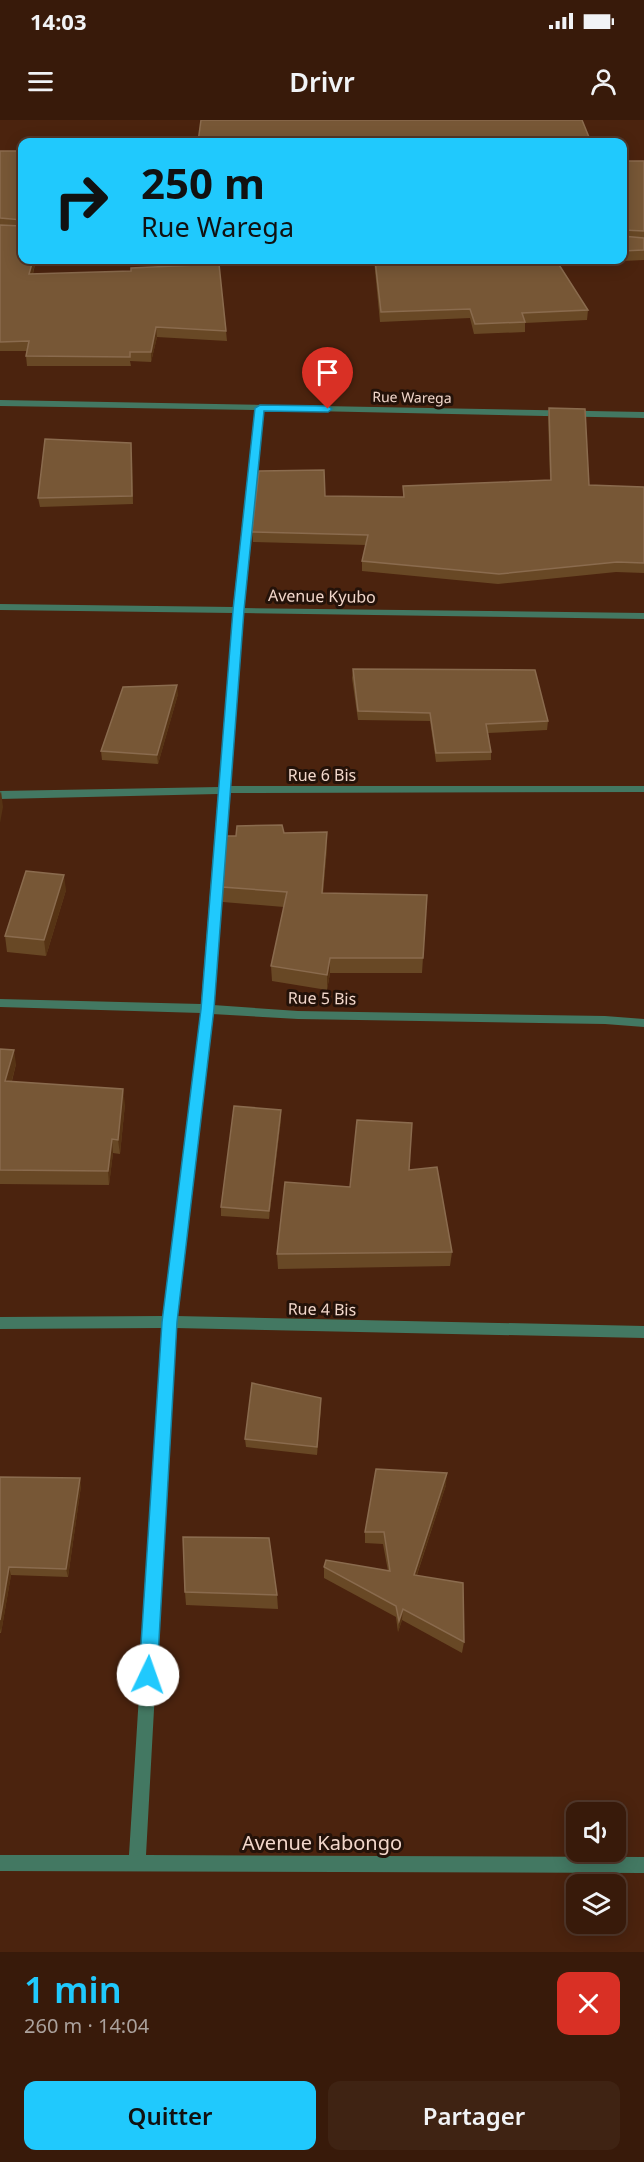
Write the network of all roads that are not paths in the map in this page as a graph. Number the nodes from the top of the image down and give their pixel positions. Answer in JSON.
{"nodes":[{"id":1,"x":0,"y":403,"type":"edge"},
{"id":2,"x":260,"y":408,"type":"junction"},
{"id":3,"x":644,"y":415,"type":"edge"},
{"id":4,"x":0,"y":607,"type":"edge"},
{"id":5,"x":238,"y":610,"type":"junction"},
{"id":6,"x":644,"y":616,"type":"edge"},
{"id":7,"x":644,"y":789,"type":"edge"},
{"id":8,"x":224,"y":790,"type":"junction"},
{"id":9,"x":0,"y":795,"type":"edge"},
{"id":10,"x":0,"y":1004,"type":"edge"},
{"id":11,"x":207,"y":1009,"type":"junction"},
{"id":12,"x":644,"y":1023,"type":"edge"},
{"id":13,"x":170,"y":1322,"type":"junction"},
{"id":14,"x":0,"y":1323,"type":"edge"},
{"id":15,"x":644,"y":1332,"type":"edge"},
{"id":16,"x":0,"y":1863,"type":"edge"},
{"id":17,"x":137,"y":1863,"type":"junction"},
{"id":18,"x":644,"y":1865,"type":"edge"}],
"edges":[{"from":1,"to":2,"type":"street","name":"Rue Warega"},
{"from":2,"to":3,"type":"street","name":"Rue Warega"},
{"from":2,"to":5,"type":"street"},
{"from":4,"to":5,"type":"street","name":"Avenue Kyubo"},
{"from":5,"to":6,"type":"street","name":"Avenue Kyubo"},
{"from":5,"to":8,"type":"street"},
{"from":7,"to":8,"type":"street","name":"Rue 6 Bis"},
{"from":8,"to":9,"type":"street","name":"Rue 6 Bis"},
{"from":8,"to":11,"type":"street"},
{"from":10,"to":11,"type":"street","name":"Rue 5 Bis"},
{"from":11,"to":12,"type":"street","name":"Rue 5 Bis"},
{"from":11,"to":13,"type":"street"},
{"from":13,"to":14,"type":"street","name":"Rue 4 Bis"},
{"from":13,"to":15,"type":"street","name":"Rue 4 Bis"},
{"from":13,"to":17,"type":"street"},
{"from":16,"to":17,"type":"street","name":"Avenue Kabongo"},
{"from":17,"to":18,"type":"street","name":"Avenue Kabongo"}]}
